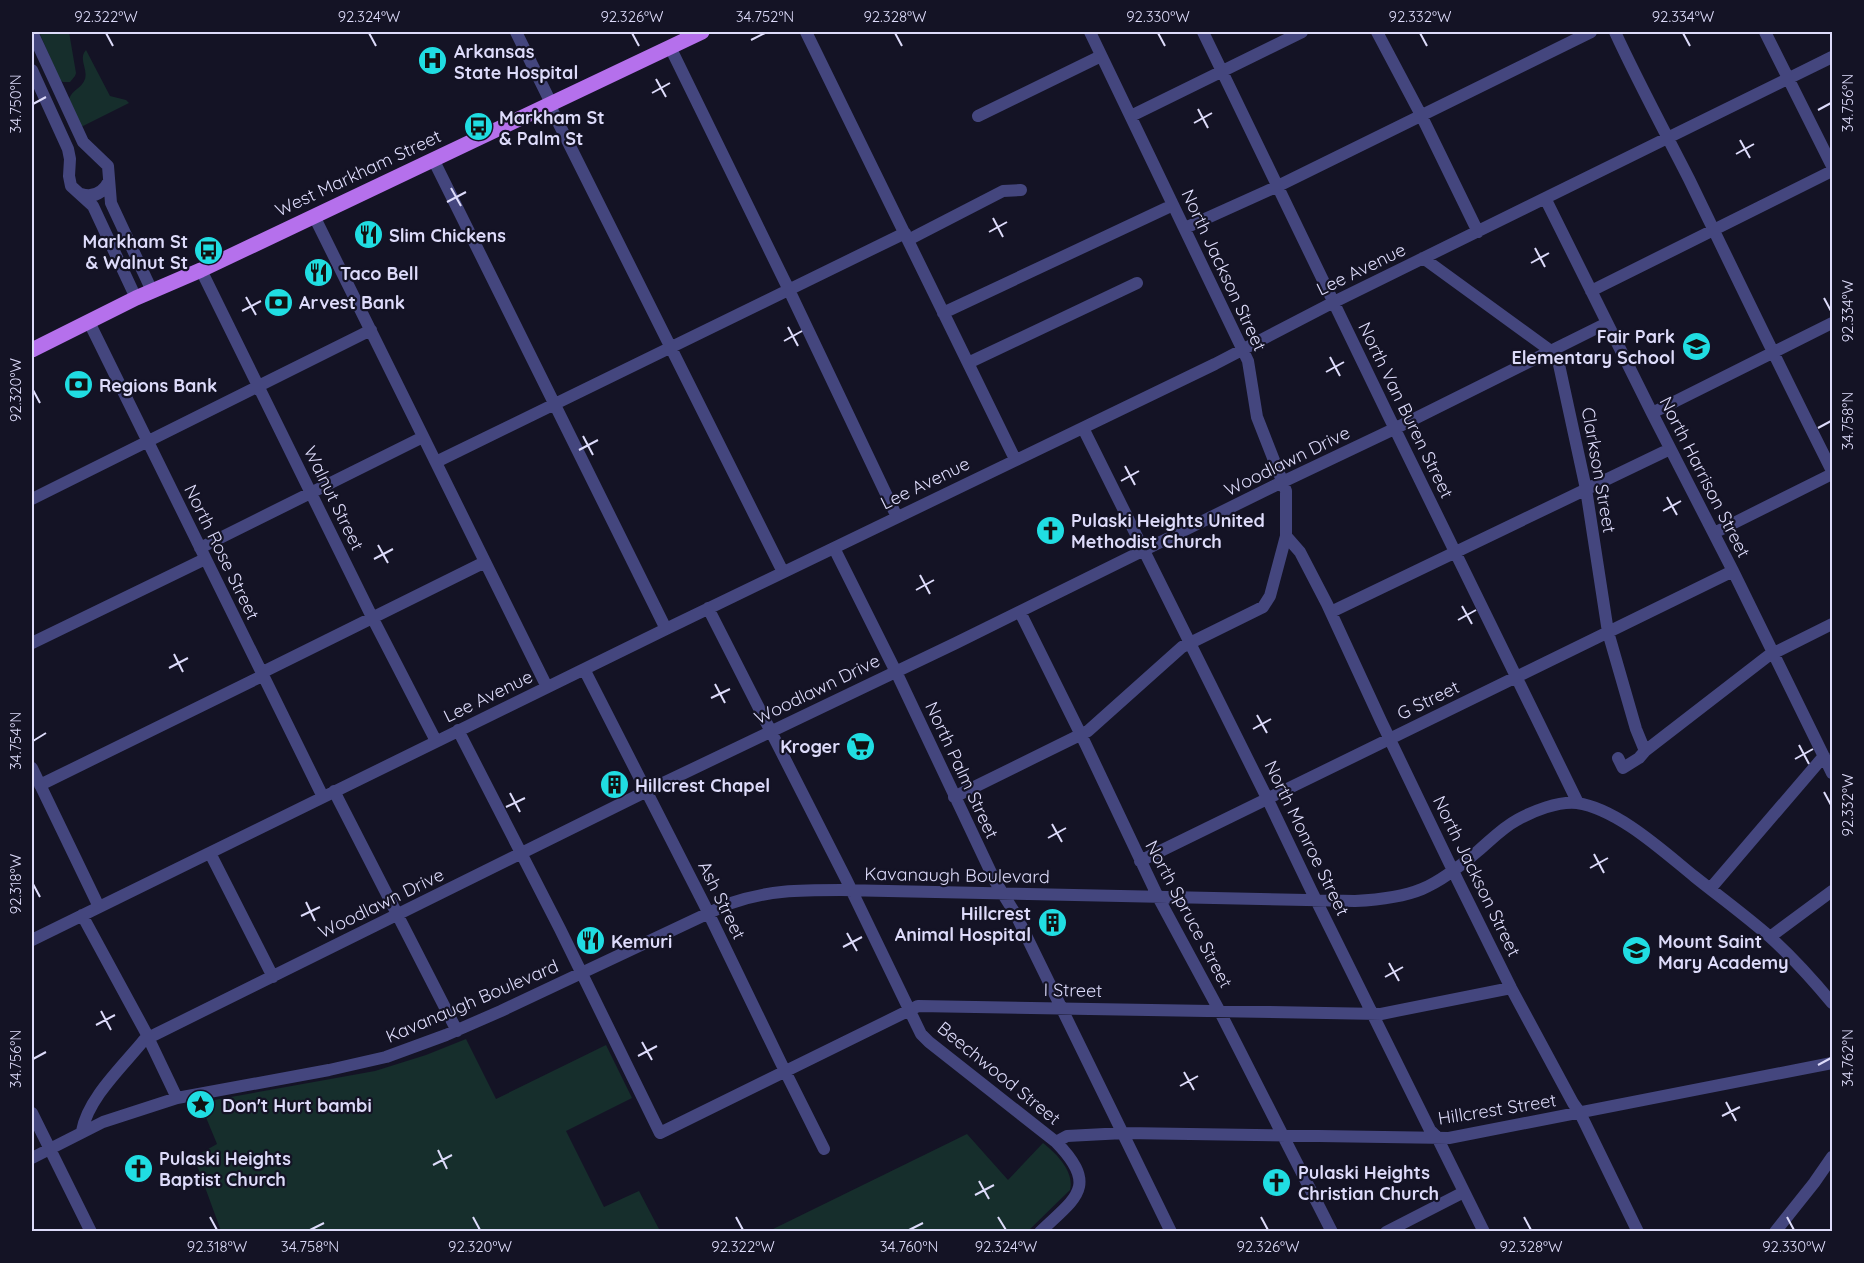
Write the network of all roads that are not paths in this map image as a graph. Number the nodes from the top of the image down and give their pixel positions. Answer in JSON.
{"nodes":[{"id":1,"x":32,"y":32,"type":"edge"},
{"id":2,"x":516,"y":32,"type":"edge"},
{"id":3,"x":702,"y":32,"type":"edge"},
{"id":4,"x":806,"y":32,"type":"edge"},
{"id":5,"x":1090,"y":32,"type":"edge"},
{"id":6,"x":1203,"y":32,"type":"edge"},
{"id":7,"x":1302,"y":32,"type":"edge"},
{"id":8,"x":1377,"y":32,"type":"edge"},
{"id":9,"x":1591,"y":32,"type":"edge"},
{"id":10,"x":1615,"y":32,"type":"edge"},
{"id":11,"x":1765,"y":32,"type":"edge"},
{"id":12,"x":670,"y":47,"type":"junction"},
{"id":13,"x":1101,"y":56,"type":"junction"},
{"id":14,"x":1833,"y":57,"type":"edge"},
{"id":15,"x":32,"y":70,"type":"edge"},
{"id":16,"x":1223,"y":71,"type":"junction"},
{"id":17,"x":1789,"y":78,"type":"junction"},
{"id":18,"x":550,"y":104,"type":"junction"},
{"id":19,"x":1421,"y":115,"type":"junction"},
{"id":20,"x":978,"y":116,"type":"dead end"},
{"id":21,"x":1131,"y":116,"type":"junction"},
{"id":22,"x":1668,"y":138,"type":"junction"},
{"id":23,"x":95,"y":155,"type":"junction"},
{"id":24,"x":434,"y":159,"type":"junction"},
{"id":25,"x":1833,"y":166,"type":"edge"},
{"id":26,"x":70,"y":168,"type":"junction"},
{"id":27,"x":1833,"y":171,"type":"edge"},
{"id":28,"x":109,"y":181,"type":"junction"},
{"id":29,"x":1278,"y":186,"type":"junction"},
{"id":30,"x":1021,"y":189,"type":"dead end"},
{"id":31,"x":81,"y":194,"type":"junction"},
{"id":32,"x":1545,"y":198,"type":"junction"},
{"id":33,"x":1173,"y":206,"type":"junction"},
{"id":34,"x":314,"y":216,"type":"junction"},
{"id":35,"x":1185,"y":228,"type":"junction"},
{"id":36,"x":1714,"y":231,"type":"junction"},
{"id":37,"x":1478,"y":232,"type":"junction"},
{"id":38,"x":907,"y":237,"type":"junction"},
{"id":39,"x":1423,"y":258,"type":"junction"},
{"id":40,"x":201,"y":270,"type":"junction"},
{"id":41,"x":1137,"y":283,"type":"dead end"},
{"id":42,"x":789,"y":290,"type":"junction"},
{"id":43,"x":152,"y":291,"type":"junction"},
{"id":44,"x":1591,"y":291,"type":"junction"},
{"id":45,"x":136,"y":298,"type":"junction"},
{"id":46,"x":1334,"y":303,"type":"junction"},
{"id":47,"x":943,"y":312,"type":"junction"},
{"id":48,"x":89,"y":322,"type":"junction"},
{"id":49,"x":1607,"y":323,"type":"junction"},
{"id":50,"x":1833,"y":323,"type":"edge"},
{"id":51,"x":371,"y":330,"type":"junction"},
{"id":52,"x":671,"y":347,"type":"junction"},
{"id":53,"x":1243,"y":348,"type":"junction"},
{"id":54,"x":32,"y":350,"type":"edge"},
{"id":55,"x":1551,"y":351,"type":"junction"},
{"id":56,"x":1773,"y":353,"type":"junction"},
{"id":57,"x":968,"y":363,"type":"junction"},
{"id":58,"x":258,"y":386,"type":"junction"},
{"id":59,"x":554,"y":404,"type":"junction"},
{"id":60,"x":1652,"y":413,"type":"junction"},
{"id":61,"x":1083,"y":428,"type":"junction"},
{"id":62,"x":1394,"y":429,"type":"junction"},
{"id":63,"x":423,"y":437,"type":"junction"},
{"id":64,"x":148,"y":442,"type":"junction"},
{"id":65,"x":1670,"y":449,"type":"junction"},
{"id":66,"x":1015,"y":459,"type":"junction"},
{"id":67,"x":436,"y":462,"type":"junction"},
{"id":68,"x":1833,"y":472,"type":"edge"},
{"id":69,"x":1283,"y":482,"type":"junction"},
{"id":70,"x":1586,"y":489,"type":"junction"},
{"id":71,"x":311,"y":493,"type":"junction"},
{"id":72,"x":32,"y":499,"type":"edge"},
{"id":73,"x":897,"y":517,"type":"junction"},
{"id":74,"x":1714,"y":533,"type":"junction"},
{"id":75,"x":1286,"y":536,"type":"junction"},
{"id":76,"x":834,"y":548,"type":"junction"},
{"id":77,"x":1144,"y":551,"type":"junction"},
{"id":78,"x":1455,"y":552,"type":"junction"},
{"id":79,"x":202,"y":554,"type":"junction"},
{"id":80,"x":485,"y":562,"type":"junction"},
{"id":81,"x":1733,"y":571,"type":"junction"},
{"id":82,"x":783,"y":572,"type":"junction"},
{"id":83,"x":708,"y":609,"type":"junction"},
{"id":84,"x":1020,"y":612,"type":"junction"},
{"id":85,"x":1331,"y":612,"type":"junction"},
{"id":86,"x":372,"y":617,"type":"junction"},
{"id":87,"x":1833,"y":624,"type":"edge"},
{"id":88,"x":666,"y":629,"type":"junction"},
{"id":89,"x":1608,"y":632,"type":"junction"},
{"id":90,"x":32,"y":643,"type":"edge"},
{"id":91,"x":1190,"y":644,"type":"junction"},
{"id":92,"x":1773,"y":654,"type":"junction"},
{"id":93,"x":584,"y":669,"type":"junction"},
{"id":94,"x":895,"y":672,"type":"junction"},
{"id":95,"x":262,"y":675,"type":"junction"},
{"id":96,"x":1516,"y":676,"type":"junction"},
{"id":97,"x":547,"y":687,"type":"junction"},
{"id":98,"x":458,"y":730,"type":"junction"},
{"id":99,"x":771,"y":732,"type":"junction"},
{"id":100,"x":1081,"y":735,"type":"junction"},
{"id":101,"x":1390,"y":738,"type":"junction"},
{"id":102,"x":436,"y":741,"type":"junction"},
{"id":103,"x":1645,"y":751,"type":"junction"},
{"id":104,"x":1824,"y":756,"type":"junction"},
{"id":105,"x":1618,"y":758,"type":"dead end"},
{"id":106,"x":32,"y":768,"type":"edge"},
{"id":107,"x":1833,"y":773,"type":"edge"},
{"id":108,"x":40,"y":785,"type":"junction"},
{"id":109,"x":647,"y":792,"type":"junction"},
{"id":110,"x":328,"y":794,"type":"junction"},
{"id":111,"x":954,"y":797,"type":"junction"},
{"id":112,"x":1268,"y":798,"type":"junction"},
{"id":113,"x":1578,"y":803,"type":"junction"},
{"id":114,"x":210,"y":853,"type":"junction"},
{"id":115,"x":521,"y":854,"type":"junction"},
{"id":116,"x":1140,"y":861,"type":"junction"},
{"id":117,"x":1453,"y":872,"type":"junction"},
{"id":118,"x":1710,"y":889,"type":"junction"},
{"id":119,"x":851,"y":890,"type":"junction"},
{"id":120,"x":1833,"y":891,"type":"edge"},
{"id":121,"x":1004,"y":894,"type":"junction"},
{"id":122,"x":1158,"y":897,"type":"junction"},
{"id":123,"x":1316,"y":899,"type":"junction"},
{"id":124,"x":99,"y":907,"type":"junction"},
{"id":125,"x":708,"y":913,"type":"junction"},
{"id":126,"x":399,"y":914,"type":"junction"},
{"id":127,"x":82,"y":915,"type":"junction"},
{"id":128,"x":1770,"y":938,"type":"junction"},
{"id":129,"x":32,"y":940,"type":"edge"},
{"id":130,"x":582,"y":973,"type":"junction"},
{"id":131,"x":273,"y":977,"type":"junction"},
{"id":132,"x":1511,"y":988,"type":"junction"},
{"id":133,"x":1833,"y":1003,"type":"edge"},
{"id":134,"x":1062,"y":1008,"type":"junction"},
{"id":135,"x":908,"y":1010,"type":"junction"},
{"id":136,"x":1219,"y":1010,"type":"junction"},
{"id":137,"x":1372,"y":1014,"type":"junction"},
{"id":138,"x":457,"y":1031,"type":"junction"},
{"id":139,"x":148,"y":1038,"type":"junction"},
{"id":140,"x":1833,"y":1063,"type":"edge"},
{"id":141,"x":785,"y":1072,"type":"junction"},
{"id":142,"x":177,"y":1098,"type":"junction"},
{"id":143,"x":32,"y":1113,"type":"edge"},
{"id":144,"x":1580,"y":1113,"type":"junction"},
{"id":145,"x":82,"y":1131,"type":"junction"},
{"id":146,"x":1124,"y":1133,"type":"junction"},
{"id":147,"x":1282,"y":1134,"type":"junction"},
{"id":148,"x":1437,"y":1137,"type":"junction"},
{"id":149,"x":1056,"y":1142,"type":"junction"},
{"id":150,"x":50,"y":1149,"type":"junction"},
{"id":151,"x":824,"y":1149,"type":"dead end"},
{"id":152,"x":1833,"y":1157,"type":"edge"},
{"id":153,"x":32,"y":1158,"type":"edge"},
{"id":154,"x":1464,"y":1192,"type":"junction"},
{"id":155,"x":91,"y":1232,"type":"edge"},
{"id":156,"x":1040,"y":1232,"type":"edge"},
{"id":157,"x":1171,"y":1232,"type":"edge"},
{"id":158,"x":1332,"y":1232,"type":"edge"},
{"id":159,"x":1386,"y":1232,"type":"edge"},
{"id":160,"x":1484,"y":1232,"type":"edge"},
{"id":161,"x":1638,"y":1232,"type":"edge"},
{"id":162,"x":1775,"y":1232,"type":"edge"}],
"edges":[{"from":1,"to":23,"type":"street"},
{"from":2,"to":18,"type":"street"},
{"from":3,"to":12,"type":"main road","name":"West Markham Street"},
{"from":4,"to":38,"type":"street"},
{"from":5,"to":13,"type":"street","name":"North Jackson Street"},
{"from":6,"to":16,"type":"street","name":"North Van Buren Street"},
{"from":7,"to":16,"type":"street"},
{"from":8,"to":19,"type":"street"},
{"from":9,"to":19,"type":"street"},
{"from":10,"to":22,"type":"street"},
{"from":11,"to":17,"type":"street"},
{"from":12,"to":18,"type":"main road","name":"West Markham Street"},
{"from":12,"to":42,"type":"street"},
{"from":13,"to":20,"type":"street"},
{"from":13,"to":21,"type":"street","name":"North Jackson Street"},
{"from":14,"to":17,"type":"street","name":"Lee Avenue"},
{"from":15,"to":26,"type":"street"},
{"from":16,"to":21,"type":"street"},
{"from":16,"to":29,"type":"street","name":"North Van Buren Street"},
{"from":17,"to":22,"type":"street","name":"Lee Avenue"},
{"from":17,"to":25,"type":"street"},
{"from":18,"to":24,"type":"main road","name":"West Markham Street"},
{"from":18,"to":52,"type":"street"},
{"from":19,"to":29,"type":"street"},
{"from":19,"to":37,"type":"street"},
{"from":21,"to":33,"type":"street","name":"North Jackson Street"},
{"from":22,"to":32,"type":"street","name":"Lee Avenue"},
{"from":22,"to":36,"type":"street"},
{"from":23,"to":26,"type":"street"},
{"from":23,"to":28,"type":"street"},
{"from":24,"to":34,"type":"main road","name":"West Markham Street"},
{"from":24,"to":59,"type":"street"},
{"from":26,"to":31,"type":"street"},
{"from":27,"to":36,"type":"street"},
{"from":28,"to":31,"type":"street"},
{"from":28,"to":43,"type":"street"},
{"from":29,"to":35,"type":"street"},
{"from":29,"to":46,"type":"street","name":"North Van Buren Street"},
{"from":30,"to":38,"type":"street"},
{"from":31,"to":45,"type":"street"},
{"from":32,"to":37,"type":"street","name":"Lee Avenue"},
{"from":32,"to":44,"type":"street","name":"North Harrison Street"},
{"from":33,"to":35,"type":"street","name":"North Jackson Street"},
{"from":33,"to":47,"type":"street"},
{"from":34,"to":40,"type":"main road","name":"West Markham Street"},
{"from":34,"to":51,"type":"street"},
{"from":35,"to":53,"type":"street","name":"North Jackson Street"},
{"from":36,"to":44,"type":"street"},
{"from":36,"to":56,"type":"street"},
{"from":37,"to":39,"type":"street","name":"Lee Avenue"},
{"from":38,"to":42,"type":"street"},
{"from":38,"to":47,"type":"street"},
{"from":39,"to":46,"type":"street","name":"Lee Avenue"},
{"from":39,"to":55,"type":"street","name":"Clarkson Street"},
{"from":40,"to":43,"type":"main road","name":"West Markham Street"},
{"from":40,"to":58,"type":"street","name":"Walnut Street"},
{"from":41,"to":57,"type":"street"},
{"from":42,"to":52,"type":"street"},
{"from":42,"to":73,"type":"street"},
{"from":43,"to":45,"type":"main road","name":"West Markham Street"},
{"from":44,"to":49,"type":"street","name":"North Harrison Street"},
{"from":45,"to":48,"type":"main road","name":"West Markham Street"},
{"from":46,"to":53,"type":"street","name":"Lee Avenue"},
{"from":46,"to":62,"type":"street","name":"North Van Buren Street"},
{"from":47,"to":57,"type":"street"},
{"from":48,"to":54,"type":"main road","name":"West Markham Street"},
{"from":48,"to":64,"type":"street","name":"North Rose Street"},
{"from":49,"to":55,"type":"street","name":"Woodlawn Drive"},
{"from":49,"to":60,"type":"street","name":"North Harrison Street"},
{"from":50,"to":56,"type":"street"},
{"from":51,"to":58,"type":"street"},
{"from":51,"to":63,"type":"street"},
{"from":52,"to":59,"type":"street"},
{"from":52,"to":82,"type":"street"},
{"from":53,"to":61,"type":"street","name":"Lee Avenue"},
{"from":53,"to":69,"type":"street","name":"North Jackson Street"},
{"from":55,"to":62,"type":"street","name":"Woodlawn Drive"},
{"from":55,"to":70,"type":"street","name":"Clarkson Street"},
{"from":56,"to":60,"type":"street"},
{"from":56,"to":68,"type":"street"},
{"from":57,"to":66,"type":"street"},
{"from":58,"to":64,"type":"street"},
{"from":58,"to":71,"type":"street","name":"Walnut Street"},
{"from":59,"to":67,"type":"street"},
{"from":59,"to":88,"type":"street"},
{"from":60,"to":65,"type":"street","name":"North Harrison Street"},
{"from":61,"to":66,"type":"street","name":"Lee Avenue"},
{"from":61,"to":77,"type":"street","name":"North Monroe Street"},
{"from":62,"to":69,"type":"street","name":"Woodlawn Drive"},
{"from":62,"to":78,"type":"street","name":"North Van Buren Street"},
{"from":63,"to":67,"type":"street"},
{"from":63,"to":71,"type":"street"},
{"from":64,"to":72,"type":"street"},
{"from":64,"to":79,"type":"street","name":"North Rose Street"},
{"from":65,"to":70,"type":"street"},
{"from":65,"to":74,"type":"street","name":"North Harrison Street"},
{"from":66,"to":73,"type":"street","name":"Lee Avenue"},
{"from":67,"to":80,"type":"street"},
{"from":68,"to":74,"type":"street"},
{"from":69,"to":75,"type":"street","name":"North Jackson Street"},
{"from":69,"to":77,"type":"street","name":"Woodlawn Drive"},
{"from":70,"to":78,"type":"street"},
{"from":70,"to":89,"type":"street","name":"Clarkson Street"},
{"from":71,"to":79,"type":"street"},
{"from":71,"to":86,"type":"street","name":"Walnut Street"},
{"from":73,"to":76,"type":"street","name":"Lee Avenue"},
{"from":74,"to":81,"type":"street","name":"North Harrison Street"},
{"from":75,"to":85,"type":"street","name":"North Jackson Street"},
{"from":75,"to":91,"type":"street","name":"North Jackson Street"},
{"from":76,"to":82,"type":"street","name":"Lee Avenue"},
{"from":76,"to":94,"type":"street","name":"North Palm Street"},
{"from":77,"to":84,"type":"street","name":"Woodlawn Drive"},
{"from":77,"to":91,"type":"street","name":"North Monroe Street"},
{"from":78,"to":85,"type":"street"},
{"from":78,"to":96,"type":"street","name":"North Van Buren Street"},
{"from":79,"to":90,"type":"street"},
{"from":79,"to":95,"type":"street","name":"North Rose Street"},
{"from":80,"to":86,"type":"street"},
{"from":80,"to":97,"type":"street"},
{"from":81,"to":89,"type":"street","name":"G Street"},
{"from":81,"to":92,"type":"street","name":"North Harrison Street"},
{"from":82,"to":83,"type":"street","name":"Lee Avenue"},
{"from":83,"to":88,"type":"street","name":"Lee Avenue"},
{"from":83,"to":99,"type":"street","name":"Beechwood Street"},
{"from":84,"to":94,"type":"street","name":"Woodlawn Drive"},
{"from":84,"to":100,"type":"street","name":"North Spruce Street"},
{"from":85,"to":101,"type":"street","name":"North Jackson Street"},
{"from":86,"to":95,"type":"street"},
{"from":86,"to":102,"type":"street","name":"Walnut Street"},
{"from":87,"to":92,"type":"street"},
{"from":88,"to":93,"type":"street","name":"Lee Avenue"},
{"from":89,"to":96,"type":"street","name":"G Street"},
{"from":89,"to":103,"type":"street","name":"Clarkson Street"},
{"from":91,"to":100,"type":"street","name":"North Jackson Street"},
{"from":91,"to":112,"type":"street","name":"North Monroe Street"},
{"from":92,"to":103,"type":"street"},
{"from":92,"to":104,"type":"street","name":"North Harrison Street"},
{"from":93,"to":97,"type":"street","name":"Lee Avenue"},
{"from":93,"to":109,"type":"street","name":"Ash Street"},
{"from":94,"to":99,"type":"street","name":"Woodlawn Drive"},
{"from":94,"to":111,"type":"street","name":"North Palm Street"},
{"from":95,"to":108,"type":"street"},
{"from":95,"to":110,"type":"street","name":"North Rose Street"},
{"from":96,"to":101,"type":"street","name":"G Street"},
{"from":96,"to":113,"type":"street","name":"North Van Buren Street"},
{"from":97,"to":98,"type":"street","name":"Lee Avenue"},
{"from":98,"to":102,"type":"street","name":"Lee Avenue"},
{"from":98,"to":115,"type":"street"},
{"from":99,"to":109,"type":"street","name":"Woodlawn Drive"},
{"from":99,"to":119,"type":"street","name":"Beechwood Street"},
{"from":100,"to":111,"type":"street","name":"North Jackson Street"},
{"from":100,"to":116,"type":"street","name":"North Spruce Street"},
{"from":101,"to":112,"type":"street","name":"G Street"},
{"from":101,"to":117,"type":"street","name":"North Jackson Street"},
{"from":102,"to":110,"type":"street","name":"Lee Avenue"},
{"from":103,"to":105,"type":"street"},
{"from":104,"to":107,"type":"street","name":"North Harrison Street"},
{"from":104,"to":118,"type":"street"},
{"from":106,"to":108,"type":"street"},
{"from":108,"to":124,"type":"street"},
{"from":109,"to":115,"type":"street","name":"Woodlawn Drive"},
{"from":109,"to":125,"type":"street","name":"Ash Street"},
{"from":110,"to":114,"type":"street","name":"Lee Avenue"},
{"from":110,"to":126,"type":"street","name":"North Rose Street"},
{"from":111,"to":121,"type":"street","name":"North Palm Street"},
{"from":112,"to":116,"type":"street","name":"G Street"},
{"from":112,"to":123,"type":"street","name":"North Monroe Street"},
{"from":113,"to":117,"type":"street","name":"Kavanaugh Boulevard"},
{"from":113,"to":118,"type":"street","name":"Kavanaugh Boulevard"},
{"from":114,"to":124,"type":"street","name":"Lee Avenue"},
{"from":114,"to":131,"type":"street"},
{"from":115,"to":126,"type":"street","name":"Woodlawn Drive"},
{"from":115,"to":130,"type":"street"},
{"from":116,"to":122,"type":"street","name":"North Spruce Street"},
{"from":117,"to":123,"type":"street","name":"Kavanaugh Boulevard"},
{"from":117,"to":132,"type":"street","name":"North Jackson Street"},
{"from":118,"to":128,"type":"street","name":"Kavanaugh Boulevard"},
{"from":119,"to":121,"type":"street","name":"Kavanaugh Boulevard"},
{"from":119,"to":125,"type":"street","name":"Kavanaugh Boulevard"},
{"from":119,"to":135,"type":"street","name":"Beechwood Street"},
{"from":120,"to":128,"type":"street"},
{"from":121,"to":122,"type":"street","name":"Kavanaugh Boulevard"},
{"from":121,"to":134,"type":"street","name":"North Palm Street"},
{"from":122,"to":123,"type":"street","name":"Kavanaugh Boulevard"},
{"from":122,"to":136,"type":"street","name":"North Spruce Street"},
{"from":123,"to":137,"type":"street","name":"North Monroe Street"},
{"from":124,"to":127,"type":"street","name":"Lee Avenue"},
{"from":125,"to":130,"type":"street","name":"Kavanaugh Boulevard"},
{"from":125,"to":141,"type":"street","name":"Ash Street"},
{"from":126,"to":131,"type":"street","name":"Woodlawn Drive"},
{"from":126,"to":138,"type":"street","name":"North Rose Street"},
{"from":127,"to":129,"type":"street","name":"Lee Avenue"},
{"from":127,"to":139,"type":"street"},
{"from":128,"to":133,"type":"street","name":"Kavanaugh Boulevard"},
{"from":130,"to":138,"type":"street","name":"Kavanaugh Boulevard"},
{"from":130,"to":141,"type":"street","name":"I Street"},
{"from":131,"to":139,"type":"street","name":"Woodlawn Drive"},
{"from":132,"to":137,"type":"street","name":"I Street"},
{"from":132,"to":144,"type":"street","name":"North Jackson Street"},
{"from":134,"to":135,"type":"street","name":"I Street"},
{"from":134,"to":136,"type":"street","name":"I Street"},
{"from":134,"to":146,"type":"street","name":"North Palm Street"},
{"from":135,"to":141,"type":"street","name":"I Street"},
{"from":135,"to":149,"type":"street","name":"Beechwood Street"},
{"from":136,"to":137,"type":"street","name":"I Street"},
{"from":136,"to":147,"type":"street","name":"North Spruce Street"},
{"from":137,"to":148,"type":"street","name":"North Monroe Street"},
{"from":138,"to":142,"type":"street","name":"Kavanaugh Boulevard"},
{"from":139,"to":142,"type":"street"},
{"from":139,"to":145,"type":"street","name":"Woodlawn Drive"},
{"from":140,"to":144,"type":"street","name":"Hillcrest Street"},
{"from":141,"to":151,"type":"street","name":"Ash Street"},
{"from":142,"to":145,"type":"street","name":"Kavanaugh Boulevard"},
{"from":143,"to":150,"type":"street"},
{"from":144,"to":148,"type":"street","name":"Hillcrest Street"},
{"from":144,"to":161,"type":"street","name":"North Jackson Street"},
{"from":145,"to":150,"type":"street","name":"Kavanaugh Boulevard"},
{"from":146,"to":147,"type":"street","name":"Hillcrest Street"},
{"from":146,"to":149,"type":"street","name":"Hillcrest Street"},
{"from":146,"to":157,"type":"street","name":"North Palm Street"},
{"from":147,"to":148,"type":"street","name":"Hillcrest Street"},
{"from":147,"to":158,"type":"street","name":"North Spruce Street"},
{"from":148,"to":154,"type":"street","name":"North Monroe Street"},
{"from":149,"to":156,"type":"street","name":"Beechwood Street"},
{"from":150,"to":153,"type":"street","name":"Kavanaugh Boulevard"},
{"from":150,"to":155,"type":"street"},
{"from":152,"to":162,"type":"street"},
{"from":154,"to":159,"type":"street"},
{"from":154,"to":160,"type":"street","name":"North Monroe Street"}]}
